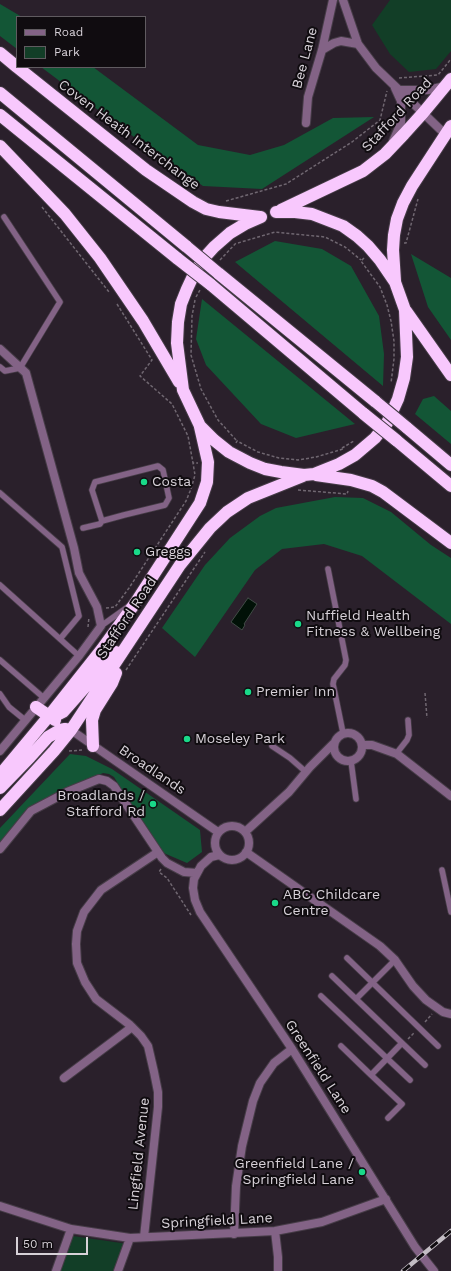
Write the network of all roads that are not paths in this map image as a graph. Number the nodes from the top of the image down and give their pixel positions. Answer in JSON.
{"nodes":[{"id":1,"x":334,"y":0,"type":"edge"},
{"id":2,"x":343,"y":0,"type":"edge"},
{"id":3,"x":358,"y":44,"type":"junction"},
{"id":4,"x":322,"y":50,"type":"junction"},
{"id":5,"x":0,"y":53,"type":"edge"},
{"id":6,"x":16,"y":66,"type":"edge"},
{"id":7,"x":18,"y":68,"type":"edge"},
{"id":8,"x":395,"y":81,"type":"junction"},
{"id":9,"x":448,"y":82,"type":"edge"},
{"id":10,"x":400,"y":90,"type":"junction"},
{"id":11,"x":0,"y":93,"type":"edge"},
{"id":12,"x":423,"y":113,"type":"junction"},
{"id":13,"x":0,"y":114,"type":"edge"},
{"id":14,"x":306,"y":123,"type":"dead end"},
{"id":15,"x":448,"y":130,"type":"edge"},
{"id":16,"x":0,"y":146,"type":"edge"},
{"id":17,"x":390,"y":148,"type":"junction"},
{"id":18,"x":276,"y":212,"type":"junction"},
{"id":19,"x":4,"y":217,"type":"dead end"},
{"id":20,"x":261,"y":217,"type":"junction"},
{"id":21,"x":395,"y":282,"type":"junction"},
{"id":22,"x":405,"y":310,"type":"junction"},
{"id":23,"x":0,"y":349,"type":"edge"},
{"id":24,"x":0,"y":367,"type":"edge"},
{"id":25,"x":20,"y":368,"type":"junction"},
{"id":26,"x":451,"y":375,"type":"edge"},
{"id":27,"x":183,"y":390,"type":"junction"},
{"id":28,"x":200,"y":426,"type":"junction"},
{"id":29,"x":451,"y":465,"type":"edge"},
{"id":30,"x":309,"y":475,"type":"junction"},
{"id":31,"x":451,"y":486,"type":"edge"},
{"id":32,"x":0,"y":493,"type":"edge"},
{"id":33,"x":102,"y":521,"type":"junction"},
{"id":34,"x":83,"y":528,"type":"dead end"},
{"id":35,"x":451,"y":543,"type":"edge"},
{"id":36,"x":328,"y":569,"type":"dead end"},
{"id":37,"x":0,"y":585,"type":"edge"},
{"id":38,"x":136,"y":602,"type":"junction"},
{"id":39,"x":101,"y":626,"type":"junction"},
{"id":40,"x":135,"y":632,"type":"junction"},
{"id":41,"x":60,"y":639,"type":"junction"},
{"id":42,"x":79,"y":656,"type":"junction"},
{"id":43,"x":0,"y":660,"type":"edge"},
{"id":44,"x":0,"y":694,"type":"edge"},
{"id":45,"x":40,"y":702,"type":"junction"},
{"id":46,"x":49,"y":716,"type":"junction"},
{"id":47,"x":25,"y":720,"type":"junction"},
{"id":48,"x":408,"y":720,"type":"dead end"},
{"id":49,"x":71,"y":730,"type":"junction"},
{"id":50,"x":343,"y":733,"type":"junction"},
{"id":51,"x":333,"y":744,"type":"junction"},
{"id":52,"x":93,"y":746,"type":"junction"},
{"id":53,"x":272,"y":746,"type":"dead end"},
{"id":54,"x":362,"y":746,"type":"junction"},
{"id":55,"x":0,"y":751,"type":"edge"},
{"id":56,"x":396,"y":754,"type":"junction"},
{"id":57,"x":320,"y":758,"type":"junction"},
{"id":58,"x":340,"y":759,"type":"junction"},
{"id":59,"x":351,"y":761,"type":"junction"},
{"id":60,"x":306,"y":772,"type":"junction"},
{"id":61,"x":0,"y":775,"type":"edge"},
{"id":62,"x":0,"y":788,"type":"edge"},
{"id":63,"x":451,"y":796,"type":"edge"},
{"id":64,"x":356,"y":799,"type":"dead end"},
{"id":65,"x":0,"y":810,"type":"edge"},
{"id":66,"x":218,"y":832,"type":"junction"},
{"id":67,"x":245,"y":832,"type":"junction"},
{"id":68,"x":0,"y":849,"type":"edge"},
{"id":69,"x":158,"y":852,"type":"junction"},
{"id":70,"x":246,"y":852,"type":"junction"},
{"id":71,"x":219,"y":855,"type":"junction"},
{"id":72,"x":442,"y":870,"type":"dead end"},
{"id":73,"x":197,"y":873,"type":"junction"},
{"id":74,"x":451,"y":912,"type":"edge"},
{"id":75,"x":347,"y":958,"type":"dead end"},
{"id":76,"x":395,"y":960,"type":"junction"},
{"id":77,"x":332,"y":976,"type":"dead end"},
{"id":78,"x":372,"y":983,"type":"junction"},
{"id":79,"x":321,"y":996,"type":"dead end"},
{"id":80,"x":356,"y":999,"type":"junction"},
{"id":81,"x":451,"y":1014,"type":"edge"},
{"id":82,"x":132,"y":1027,"type":"junction"},
{"id":83,"x":402,"y":1043,"type":"junction"},
{"id":84,"x":341,"y":1046,"type":"dead end"},
{"id":85,"x":438,"y":1046,"type":"dead end"},
{"id":86,"x":292,"y":1049,"type":"junction"},
{"id":87,"x":387,"y":1059,"type":"junction"},
{"id":88,"x":425,"y":1065,"type":"dead end"},
{"id":89,"x":371,"y":1075,"type":"junction"},
{"id":90,"x":64,"y":1078,"type":"dead end"},
{"id":91,"x":410,"y":1080,"type":"dead end"},
{"id":92,"x":388,"y":1118,"type":"dead end"},
{"id":93,"x":386,"y":1200,"type":"junction"},
{"id":94,"x":0,"y":1206,"type":"edge"},
{"id":95,"x":71,"y":1229,"type":"junction"},
{"id":96,"x":275,"y":1231,"type":"junction"},
{"id":97,"x":234,"y":1234,"type":"junction"},
{"id":98,"x":144,"y":1237,"type":"junction"},
{"id":99,"x":130,"y":1238,"type":"junction"},
{"id":100,"x":56,"y":1271,"type":"edge"},
{"id":101,"x":118,"y":1271,"type":"edge"},
{"id":102,"x":278,"y":1271,"type":"edge"},
{"id":103,"x":434,"y":1271,"type":"edge"}],
"edges":[{"from":1,"to":4,"type":"street","name":"Bee Lane"},
{"from":2,"to":3,"type":"street"},
{"from":3,"to":4,"type":"street"},
{"from":3,"to":8,"type":"street"},
{"from":4,"to":14,"type":"street","name":"Bee Lane"},
{"from":5,"to":6,"type":"highway","name":"Coven Heath Interchange"},
{"from":7,"to":20,"type":"highway","name":"Coven Heath Interchange"},
{"from":8,"to":10,"type":"street"},
{"from":8,"to":17,"type":"street"},
{"from":9,"to":10,"type":"street"},
{"from":9,"to":12,"type":"highway","name":"Stafford Road"},
{"from":10,"to":12,"type":"street"},
{"from":11,"to":29,"type":"highway","bridge":true},
{"from":12,"to":15,"type":"street"},
{"from":12,"to":17,"type":"highway","name":"Stafford Road"},
{"from":13,"to":31,"type":"highway","bridge":true},
{"from":15,"to":21,"type":"highway"},
{"from":16,"to":27,"type":"highway"},
{"from":17,"to":18,"type":"highway","name":"Stafford Road"},
{"from":18,"to":20,"type":"highway","name":"Coven Heath Interchange"},
{"from":18,"to":21,"type":"highway"},
{"from":19,"to":25,"type":"lane"},
{"from":20,"to":27,"type":"highway"},
{"from":21,"to":22,"type":"highway"},
{"from":22,"to":26,"type":"highway"},
{"from":22,"to":30,"type":"highway","name":"Stafford Road"},
{"from":23,"to":25,"type":"street"},
{"from":24,"to":25,"type":"lane"},
{"from":25,"to":39,"type":"street"},
{"from":27,"to":28,"type":"highway"},
{"from":28,"to":30,"type":"highway"},
{"from":28,"to":38,"type":"highway","name":"Stafford Road"},
{"from":30,"to":35,"type":"highway"},
{"from":30,"to":40,"type":"highway","name":"Stafford Road"},
{"from":32,"to":41,"type":"lane"},
{"from":33,"to":33,"type":"lane"},
{"from":33,"to":34,"type":"lane"},
{"from":36,"to":50,"type":"lane"},
{"from":37,"to":41,"type":"lane"},
{"from":38,"to":39,"type":"lane"},
{"from":38,"to":46,"type":"highway","name":"Stafford Road"},
{"from":39,"to":42,"type":"street"},
{"from":40,"to":46,"type":"highway"},
{"from":40,"to":49,"type":"highway","name":"Stafford Road"},
{"from":40,"to":52,"type":"highway"},
{"from":41,"to":42,"type":"lane"},
{"from":42,"to":45,"type":"street"},
{"from":43,"to":45,"type":"lane"},
{"from":44,"to":47,"type":"lane"},
{"from":45,"to":46,"type":"highway"},
{"from":45,"to":47,"type":"street"},
{"from":46,"to":49,"type":"highway"},
{"from":46,"to":61,"type":"highway","name":"Stafford Road"},
{"from":47,"to":55,"type":"street"},
{"from":48,"to":56,"type":"lane"},
{"from":49,"to":52,"type":"street","name":"Broadlands"},
{"from":49,"to":62,"type":"highway"},
{"from":49,"to":65,"type":"highway","name":"Stafford Road"},
{"from":50,"to":51,"type":"street"},
{"from":50,"to":54,"type":"street"},
{"from":51,"to":57,"type":"street"},
{"from":51,"to":58,"type":"street"},
{"from":52,"to":66,"type":"street","name":"Broadlands"},
{"from":53,"to":60,"type":"lane"},
{"from":54,"to":56,"type":"street"},
{"from":54,"to":59,"type":"street"},
{"from":56,"to":63,"type":"street"},
{"from":57,"to":58,"type":"street"},
{"from":57,"to":60,"type":"street"},
{"from":58,"to":59,"type":"street"},
{"from":59,"to":64,"type":"lane"},
{"from":60,"to":67,"type":"street"},
{"from":66,"to":67,"type":"street"},
{"from":66,"to":71,"type":"street"},
{"from":67,"to":70,"type":"street"},
{"from":68,"to":69,"type":"street"},
{"from":69,"to":73,"type":"street"},
{"from":69,"to":82,"type":"street","name":"Lingfield Avenue"},
{"from":70,"to":71,"type":"street"},
{"from":70,"to":76,"type":"street"},
{"from":71,"to":73,"type":"street"},
{"from":72,"to":74,"type":"lane"},
{"from":73,"to":86,"type":"street","name":"Greenfield Lane"},
{"from":75,"to":78,"type":"lane"},
{"from":76,"to":78,"type":"lane"},
{"from":76,"to":81,"type":"street"},
{"from":77,"to":80,"type":"lane"},
{"from":78,"to":80,"type":"lane"},
{"from":78,"to":85,"type":"lane"},
{"from":79,"to":87,"type":"lane"},
{"from":80,"to":83,"type":"lane"},
{"from":82,"to":90,"type":"street"},
{"from":82,"to":98,"type":"street","name":"Lingfield Avenue"},
{"from":83,"to":87,"type":"lane"},
{"from":83,"to":88,"type":"lane"},
{"from":84,"to":89,"type":"lane"},
{"from":86,"to":93,"type":"street","name":"Greenfield Lane"},
{"from":86,"to":97,"type":"street"},
{"from":87,"to":89,"type":"lane"},
{"from":87,"to":91,"type":"lane"},
{"from":89,"to":92,"type":"lane"},
{"from":93,"to":96,"type":"street","name":"Springfield Lane"},
{"from":93,"to":103,"type":"street","name":"Greenfield Lane"},
{"from":94,"to":95,"type":"street","name":"Springfield Lane"},
{"from":95,"to":99,"type":"street","name":"Springfield Lane"},
{"from":95,"to":100,"type":"street"},
{"from":96,"to":97,"type":"street","name":"Springfield Lane"},
{"from":96,"to":102,"type":"street"},
{"from":97,"to":98,"type":"street","name":"Springfield Lane"},
{"from":98,"to":99,"type":"street","name":"Springfield Lane"},
{"from":99,"to":101,"type":"street"}]}
